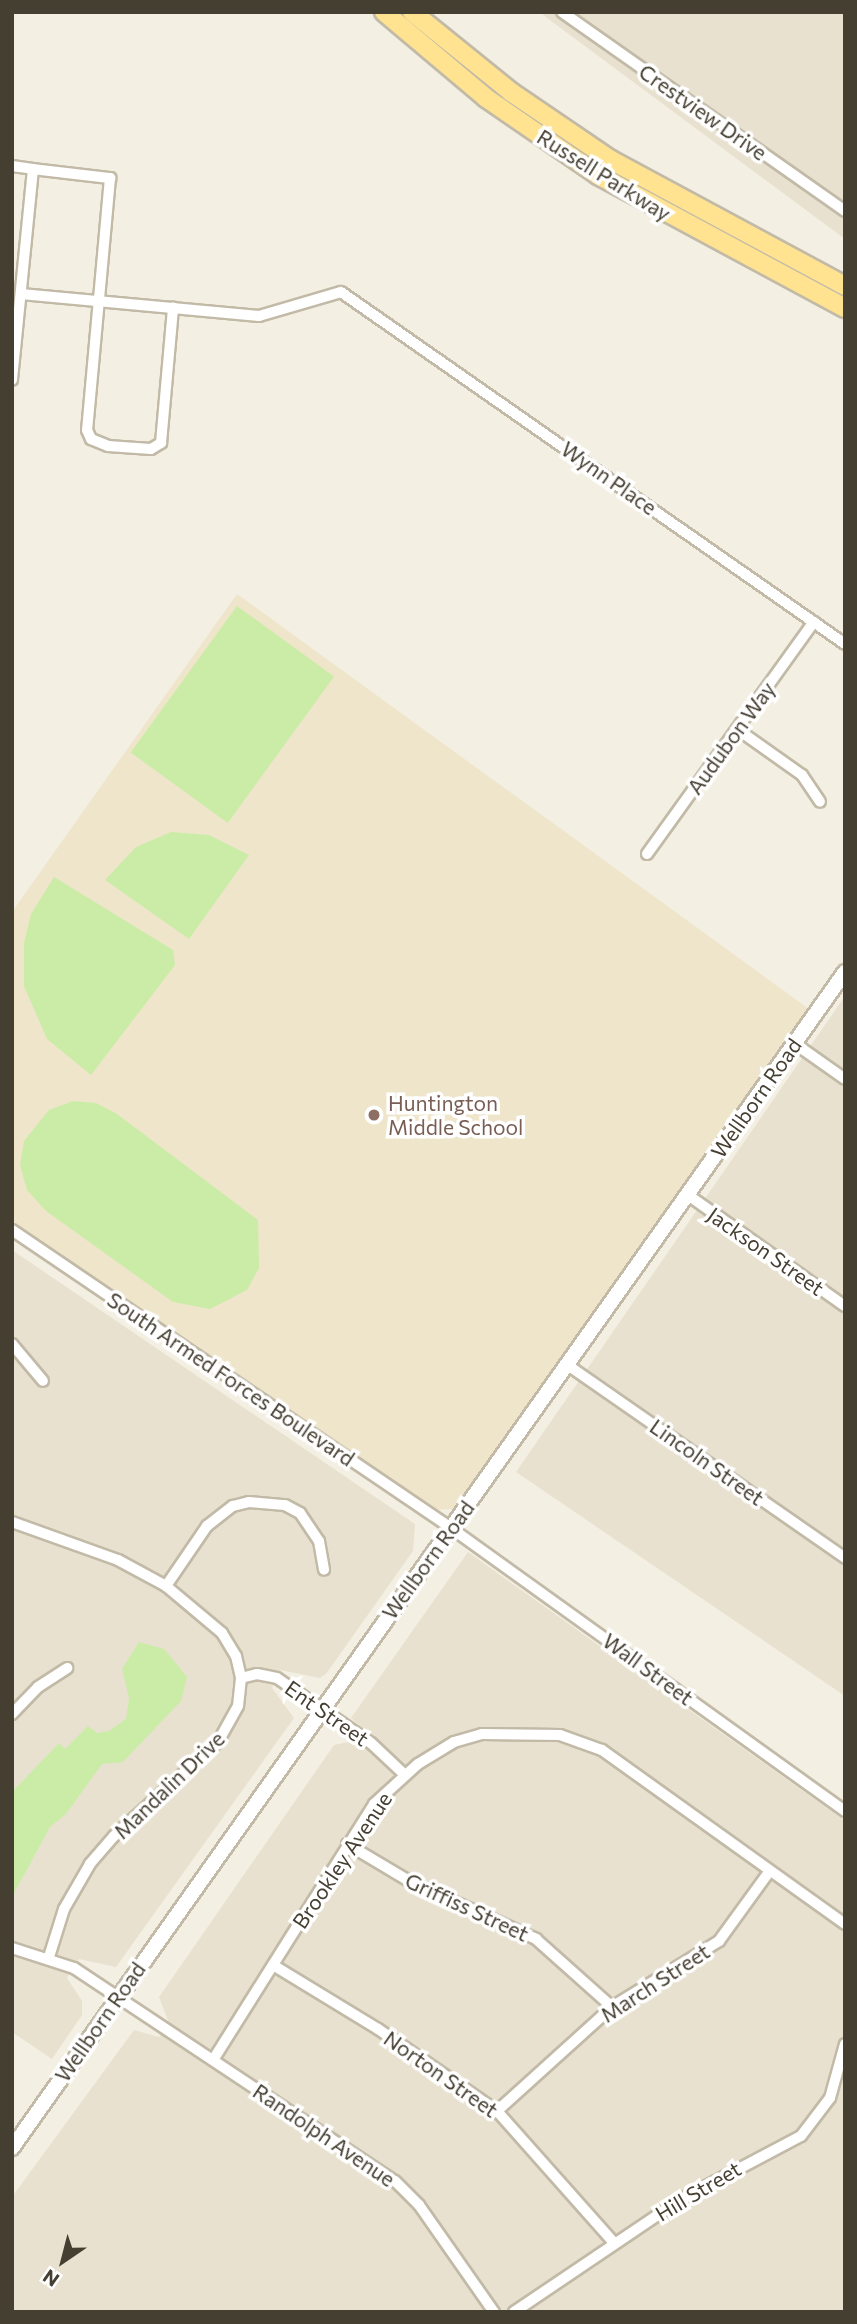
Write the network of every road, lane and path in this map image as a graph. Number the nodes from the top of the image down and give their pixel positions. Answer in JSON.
{"nodes":[{"id":1,"x":384,"y":12,"type":"edge"},
{"id":2,"x":412,"y":12,"type":"edge"},
{"id":3,"x":562,"y":12,"type":"edge"},
{"id":4,"x":12,"y":166,"type":"edge"},
{"id":5,"x":33,"y":169,"type":"junction"},
{"id":6,"x":845,"y":211,"type":"edge"},
{"id":7,"x":12,"y":244,"type":"edge"},
{"id":8,"x":25,"y":246,"type":"junction"},
{"id":9,"x":845,"y":286,"type":"edge"},
{"id":10,"x":21,"y":294,"type":"junction"},
{"id":11,"x":99,"y":301,"type":"junction"},
{"id":12,"x":173,"y":308,"type":"junction"},
{"id":13,"x":845,"y":308,"type":"edge"},
{"id":14,"x":12,"y":380,"type":"edge"},
{"id":15,"x":814,"y":622,"type":"junction"},
{"id":16,"x":845,"y":643,"type":"edge"},
{"id":17,"x":737,"y":729,"type":"junction"},
{"id":18,"x":820,"y":802,"type":"dead end"},
{"id":19,"x":648,"y":854,"type":"dead end"},
{"id":20,"x":845,"y":972,"type":"edge"},
{"id":21,"x":794,"y":1044,"type":"junction"},
{"id":22,"x":845,"y":1079,"type":"edge"},
{"id":23,"x":688,"y":1195,"type":"junction"},
{"id":24,"x":12,"y":1230,"type":"edge"},
{"id":25,"x":845,"y":1306,"type":"edge"},
{"id":26,"x":12,"y":1343,"type":"edge"},
{"id":27,"x":569,"y":1366,"type":"junction"},
{"id":28,"x":43,"y":1381,"type":"dead end"},
{"id":29,"x":12,"y":1522,"type":"edge"},
{"id":30,"x":451,"y":1528,"type":"junction"},
{"id":31,"x":845,"y":1558,"type":"edge"},
{"id":32,"x":324,"y":1570,"type":"dead end"},
{"id":33,"x":166,"y":1586,"type":"junction"},
{"id":34,"x":67,"y":1668,"type":"dead end"},
{"id":35,"x":241,"y":1678,"type":"junction"},
{"id":36,"x":323,"y":1709,"type":"junction"},
{"id":37,"x":12,"y":1714,"type":"edge"},
{"id":38,"x":404,"y":1774,"type":"junction"},
{"id":39,"x":845,"y":1811,"type":"edge"},
{"id":40,"x":347,"y":1844,"type":"junction"},
{"id":41,"x":769,"y":1872,"type":"junction"},
{"id":42,"x":845,"y":1924,"type":"edge"},
{"id":43,"x":12,"y":1948,"type":"edge"},
{"id":44,"x":49,"y":1957,"type":"junction"},
{"id":45,"x":273,"y":1965,"type":"junction"},
{"id":46,"x":117,"y":1998,"type":"junction"},
{"id":47,"x":612,"y":2007,"type":"junction"},
{"id":48,"x":845,"y":2044,"type":"edge"},
{"id":49,"x":213,"y":2060,"type":"junction"},
{"id":50,"x":497,"y":2111,"type":"junction"},
{"id":51,"x":12,"y":2148,"type":"edge"},
{"id":52,"x":614,"y":2243,"type":"junction"},
{"id":53,"x":494,"y":2312,"type":"edge"},
{"id":54,"x":514,"y":2312,"type":"edge"}],
"edges":[{"from":1,"to":13,"type":"main road","name":"Russell Parkway"},
{"from":2,"to":9,"type":"main road","name":"Russell Parkway"},
{"from":3,"to":6,"type":"street","name":"Crestview Drive"},
{"from":4,"to":5,"type":"street"},
{"from":5,"to":8,"type":"street"},
{"from":5,"to":11,"type":"street"},
{"from":7,"to":8,"type":"street"},
{"from":8,"to":10,"type":"street"},
{"from":10,"to":11,"type":"street"},
{"from":10,"to":14,"type":"street"},
{"from":11,"to":12,"type":"street"},
{"from":11,"to":12,"type":"street"},
{"from":12,"to":15,"type":"street","name":"Wynn Place"},
{"from":15,"to":16,"type":"street","name":"Wynn Place"},
{"from":15,"to":17,"type":"street","name":"Audubon Way"},
{"from":17,"to":18,"type":"street"},
{"from":17,"to":19,"type":"street","name":"Audubon Way"},
{"from":20,"to":21,"type":"street","name":"Wellborn Road"},
{"from":21,"to":22,"type":"street"},
{"from":21,"to":23,"type":"street","name":"Wellborn Road"},
{"from":23,"to":25,"type":"street","name":"Jackson Street"},
{"from":23,"to":27,"type":"street","name":"Wellborn Road"},
{"from":24,"to":30,"type":"street","name":"South Armed Forces Boulevard"},
{"from":26,"to":28,"type":"street"},
{"from":27,"to":30,"type":"street","name":"Wellborn Road"},
{"from":27,"to":31,"type":"street","name":"Lincoln Street"},
{"from":29,"to":33,"type":"street","name":"Mandalin Drive"},
{"from":30,"to":36,"type":"street","name":"Wellborn Road"},
{"from":30,"to":39,"type":"street","name":"Wall Street"},
{"from":32,"to":33,"type":"street"},
{"from":33,"to":35,"type":"street","name":"Mandalin Drive"},
{"from":34,"to":37,"type":"street"},
{"from":35,"to":36,"type":"street","name":"Ent Street"},
{"from":35,"to":44,"type":"street","name":"Mandalin Drive"},
{"from":36,"to":38,"type":"street","name":"Ent Street"},
{"from":36,"to":46,"type":"street","name":"Wellborn Road"},
{"from":38,"to":40,"type":"street","name":"Brookley Avenue"},
{"from":38,"to":41,"type":"street","name":"Brookley Avenue"},
{"from":40,"to":45,"type":"street","name":"Brookley Avenue"},
{"from":40,"to":47,"type":"street","name":"Griffiss Street"},
{"from":41,"to":42,"type":"street","name":"Brookley Avenue"},
{"from":41,"to":47,"type":"street","name":"March Street"},
{"from":43,"to":44,"type":"street","name":"Randolph Avenue"},
{"from":44,"to":46,"type":"street","name":"Randolph Avenue"},
{"from":45,"to":49,"type":"street","name":"Brookley Avenue"},
{"from":45,"to":50,"type":"street","name":"Norton Street"},
{"from":46,"to":49,"type":"street","name":"Randolph Avenue"},
{"from":46,"to":51,"type":"street","name":"Wellborn Road"},
{"from":47,"to":50,"type":"street","name":"March Street"},
{"from":48,"to":52,"type":"street","name":"Hill Street"},
{"from":49,"to":53,"type":"street","name":"Randolph Avenue"},
{"from":50,"to":52,"type":"street","name":"Norton Street"},
{"from":52,"to":54,"type":"street","name":"Hill Street"}]}
